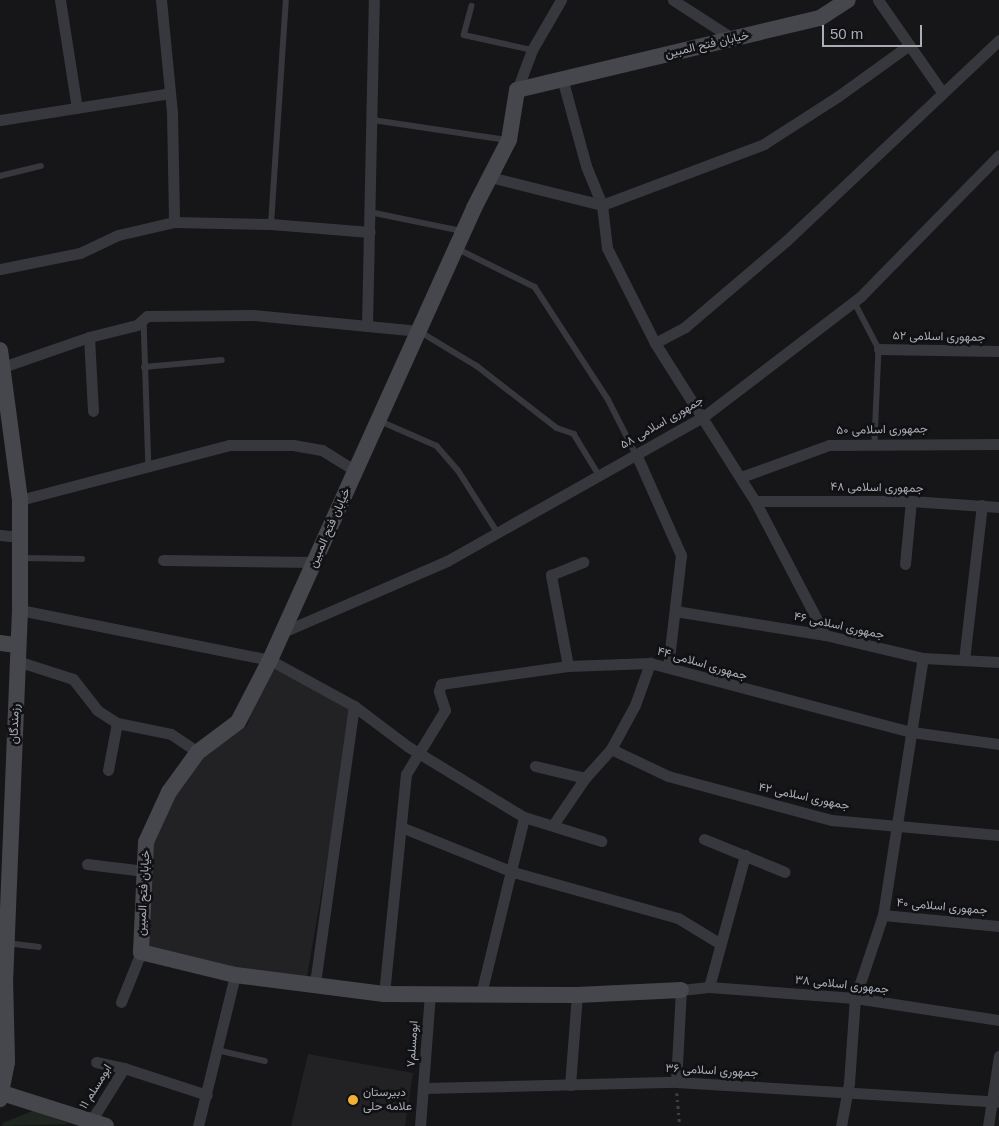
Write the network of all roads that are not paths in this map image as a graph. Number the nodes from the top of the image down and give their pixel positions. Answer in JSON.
{"nodes":[{"id":1,"x":60,"y":0,"type":"edge"},
{"id":2,"x":161,"y":0,"type":"edge"},
{"id":3,"x":286,"y":0,"type":"edge"},
{"id":4,"x":374,"y":0,"type":"edge"},
{"id":5,"x":561,"y":0,"type":"edge"},
{"id":6,"x":673,"y":0,"type":"edge"},
{"id":7,"x":848,"y":0,"type":"edge"},
{"id":8,"x":878,"y":0,"type":"edge"},
{"id":9,"x":472,"y":6,"type":"dead end"},
{"id":10,"x":735,"y":40,"type":"junction"},
{"id":11,"x":999,"y":40,"type":"edge"},
{"id":12,"x":910,"y":45,"type":"junction"},
{"id":13,"x":532,"y":50,"type":"junction"},
{"id":14,"x":562,"y":78,"type":"junction"},
{"id":15,"x":517,"y":90,"type":"junction"},
{"id":16,"x":170,"y":92,"type":"junction"},
{"id":17,"x":942,"y":92,"type":"junction"},
{"id":18,"x":77,"y":108,"type":"junction"},
{"id":19,"x":0,"y":120,"type":"edge"},
{"id":20,"x":373,"y":120,"type":"junction"},
{"id":21,"x":509,"y":140,"type":"junction"},
{"id":22,"x":999,"y":155,"type":"edge"},
{"id":23,"x":42,"y":166,"type":"dead end"},
{"id":24,"x":0,"y":176,"type":"edge"},
{"id":25,"x":490,"y":177,"type":"junction"},
{"id":26,"x":602,"y":205,"type":"junction"},
{"id":27,"x":370,"y":212,"type":"junction"},
{"id":28,"x":174,"y":222,"type":"junction"},
{"id":29,"x":270,"y":224,"type":"junction"},
{"id":30,"x":464,"y":231,"type":"junction"},
{"id":31,"x":370,"y":232,"type":"junction"},
{"id":32,"x":456,"y":248,"type":"junction"},
{"id":33,"x":0,"y":268,"type":"edge"},
{"id":34,"x":854,"y":301,"type":"junction"},
{"id":35,"x":144,"y":319,"type":"junction"},
{"id":36,"x":367,"y":326,"type":"junction"},
{"id":37,"x":419,"y":331,"type":"junction"},
{"id":38,"x":89,"y":337,"type":"junction"},
{"id":39,"x":655,"y":343,"type":"junction"},
{"id":40,"x":879,"y":349,"type":"junction"},
{"id":41,"x":999,"y":351,"type":"edge"},
{"id":42,"x":222,"y":360,"type":"dead end"},
{"id":43,"x":1,"y":361,"type":"edge"},
{"id":44,"x":144,"y":367,"type":"junction"},
{"id":45,"x":93,"y":411,"type":"dead end"},
{"id":46,"x":703,"y":417,"type":"junction"},
{"id":47,"x":378,"y":420,"type":"junction"},
{"id":48,"x":875,"y":442,"type":"junction"},
{"id":49,"x":999,"y":444,"type":"edge"},
{"id":50,"x":636,"y":454,"type":"junction"},
{"id":51,"x":149,"y":467,"type":"junction"},
{"id":52,"x":355,"y":471,"type":"junction"},
{"id":53,"x":599,"y":475,"type":"junction"},
{"id":54,"x":741,"y":477,"type":"junction"},
{"id":55,"x":20,"y":500,"type":"junction"},
{"id":56,"x":755,"y":501,"type":"junction"},
{"id":57,"x":911,"y":501,"type":"junction"},
{"id":58,"x":982,"y":505,"type":"junction"},
{"id":59,"x":999,"y":506,"type":"edge"},
{"id":60,"x":498,"y":532,"type":"junction"},
{"id":61,"x":0,"y":535,"type":"edge"},
{"id":62,"x":20,"y":537,"type":"junction"},
{"id":63,"x":20,"y":558,"type":"junction"},
{"id":64,"x":82,"y":559,"type":"dead end"},
{"id":65,"x":163,"y":560,"type":"dead end"},
{"id":66,"x":314,"y":562,"type":"junction"},
{"id":67,"x":582,"y":562,"type":"dead end"},
{"id":68,"x":905,"y":564,"type":"dead end"},
{"id":69,"x":20,"y":610,"type":"junction"},
{"id":70,"x":675,"y":611,"type":"junction"},
{"id":71,"x":282,"y":632,"type":"junction"},
{"id":72,"x":825,"y":635,"type":"junction"},
{"id":73,"x":0,"y":644,"type":"edge"},
{"id":74,"x":17,"y":645,"type":"junction"},
{"id":75,"x":923,"y":658,"type":"junction"},
{"id":76,"x":270,"y":660,"type":"junction"},
{"id":77,"x":964,"y":660,"type":"junction"},
{"id":78,"x":16,"y":661,"type":"junction"},
{"id":79,"x":999,"y":662,"type":"edge"},
{"id":80,"x":650,"y":663,"type":"junction"},
{"id":81,"x":568,"y":666,"type":"junction"},
{"id":82,"x":668,"y":667,"type":"junction"},
{"id":83,"x":354,"y":706,"type":"junction"},
{"id":84,"x":116,"y":723,"type":"junction"},
{"id":85,"x":912,"y":732,"type":"junction"},
{"id":86,"x":999,"y":744,"type":"edge"},
{"id":87,"x":611,"y":749,"type":"junction"},
{"id":88,"x":418,"y":751,"type":"junction"},
{"id":89,"x":198,"y":752,"type":"junction"},
{"id":90,"x":535,"y":766,"type":"dead end"},
{"id":91,"x":108,"y":770,"type":"dead end"},
{"id":92,"x":585,"y":778,"type":"junction"},
{"id":93,"x":524,"y":817,"type":"junction"},
{"id":94,"x":6,"y":824,"type":"edge"},
{"id":95,"x":553,"y":825,"type":"junction"},
{"id":96,"x":897,"y":826,"type":"junction"},
{"id":97,"x":401,"y":827,"type":"junction"},
{"id":98,"x":999,"y":835,"type":"edge"},
{"id":99,"x":704,"y":839,"type":"dead end"},
{"id":100,"x":601,"y":841,"type":"dead end"},
{"id":101,"x":745,"y":855,"type":"junction"},
{"id":102,"x":88,"y":864,"type":"dead end"},
{"id":103,"x":145,"y":871,"type":"junction"},
{"id":104,"x":513,"y":872,"type":"junction"},
{"id":105,"x":785,"y":872,"type":"dead end"},
{"id":106,"x":5,"y":881,"type":"edge"},
{"id":107,"x":882,"y":915,"type":"junction"},
{"id":108,"x":999,"y":926,"type":"edge"},
{"id":109,"x":7,"y":943,"type":"junction"},
{"id":110,"x":718,"y":943,"type":"junction"},
{"id":111,"x":39,"y":947,"type":"dead end"},
{"id":112,"x":142,"y":952,"type":"junction"},
{"id":113,"x":235,"y":975,"type":"junction"},
{"id":114,"x":3,"y":978,"type":"edge"},
{"id":115,"x":315,"y":983,"type":"junction"},
{"id":116,"x":709,"y":987,"type":"junction"},
{"id":117,"x":682,"y":990,"type":"junction"},
{"id":118,"x":384,"y":994,"type":"junction"},
{"id":119,"x":430,"y":994,"type":"junction"},
{"id":120,"x":481,"y":994,"type":"junction"},
{"id":121,"x":577,"y":995,"type":"junction"},
{"id":122,"x":855,"y":998,"type":"junction"},
{"id":123,"x":121,"y":1002,"type":"dead end"},
{"id":124,"x":999,"y":1020,"type":"edge"},
{"id":125,"x":217,"y":1050,"type":"junction"},
{"id":126,"x":999,"y":1056,"type":"edge"},
{"id":127,"x":265,"y":1061,"type":"dead end"},
{"id":128,"x":96,"y":1062,"type":"dead end"},
{"id":129,"x":124,"y":1068,"type":"junction"},
{"id":130,"x":676,"y":1082,"type":"junction"},
{"id":131,"x":570,"y":1085,"type":"junction"},
{"id":132,"x":424,"y":1088,"type":"junction"},
{"id":133,"x":846,"y":1093,"type":"junction"},
{"id":134,"x":1,"y":1095,"type":"edge"},
{"id":135,"x":207,"y":1095,"type":"junction"},
{"id":136,"x":996,"y":1102,"type":"edge"},
{"id":137,"x":99,"y":1123,"type":"edge"},
{"id":138,"x":198,"y":1126,"type":"edge"},
{"id":139,"x":420,"y":1126,"type":"edge"},
{"id":140,"x":841,"y":1126,"type":"edge"},
{"id":141,"x":988,"y":1126,"type":"edge"}],
"edges":[{"from":1,"to":18,"type":"street"},
{"from":2,"to":16,"type":"street"},
{"from":3,"to":29,"type":"lane"},
{"from":4,"to":20,"type":"street"},
{"from":5,"to":13,"type":"street"},
{"from":6,"to":10,"type":"street"},
{"from":7,"to":10,"type":"street","name":"خیابان فتح المبین"},
{"from":8,"to":12,"type":"street"},
{"from":9,"to":13,"type":"lane"},
{"from":10,"to":14,"type":"street","name":"خیابان فتح المبین"},
{"from":11,"to":17,"type":"street"},
{"from":12,"to":17,"type":"street"},
{"from":12,"to":26,"type":"street"},
{"from":13,"to":15,"type":"street"},
{"from":14,"to":15,"type":"street","name":"خیابان فتح المبین"},
{"from":14,"to":26,"type":"street"},
{"from":15,"to":21,"type":"street","name":"خیابان فتح المبین"},
{"from":16,"to":18,"type":"street"},
{"from":16,"to":28,"type":"street"},
{"from":17,"to":39,"type":"street"},
{"from":18,"to":19,"type":"street"},
{"from":20,"to":21,"type":"lane"},
{"from":20,"to":27,"type":"street"},
{"from":21,"to":25,"type":"street","name":"خیابان فتح المبین"},
{"from":22,"to":34,"type":"street","name":"جمهوری اسلامی ۵۸"},
{"from":23,"to":24,"type":"lane"},
{"from":25,"to":26,"type":"street"},
{"from":25,"to":30,"type":"street","name":"خیابان فتح المبین"},
{"from":26,"to":39,"type":"street"},
{"from":27,"to":30,"type":"lane"},
{"from":27,"to":31,"type":"street"},
{"from":28,"to":29,"type":"street"},
{"from":28,"to":33,"type":"street"},
{"from":29,"to":31,"type":"street"},
{"from":30,"to":32,"type":"street","name":"خیابان فتح المبین"},
{"from":31,"to":36,"type":"street"},
{"from":32,"to":37,"type":"street","name":"خیابان فتح المبین"},
{"from":32,"to":50,"type":"lane"},
{"from":34,"to":40,"type":"lane"},
{"from":34,"to":46,"type":"street","name":"جمهوری اسلامی ۵۸"},
{"from":35,"to":36,"type":"street"},
{"from":35,"to":38,"type":"street"},
{"from":35,"to":44,"type":"lane"},
{"from":36,"to":37,"type":"street"},
{"from":37,"to":47,"type":"street","name":"خیابان فتح المبین"},
{"from":37,"to":53,"type":"lane"},
{"from":38,"to":43,"type":"street"},
{"from":38,"to":45,"type":"street"},
{"from":39,"to":46,"type":"street"},
{"from":40,"to":41,"type":"street","name":"جمهوری اسلامی ۵۲"},
{"from":40,"to":48,"type":"lane"},
{"from":42,"to":44,"type":"lane"},
{"from":43,"to":55,"type":"street","name":"رزمندگان"},
{"from":44,"to":51,"type":"lane"},
{"from":46,"to":50,"type":"street","name":"جمهوری اسلامی ۵۸"},
{"from":46,"to":54,"type":"street"},
{"from":47,"to":52,"type":"street","name":"خیابان فتح المبین"},
{"from":47,"to":60,"type":"lane"},
{"from":48,"to":49,"type":"street","name":"جمهوری اسلامی ۵۰"},
{"from":48,"to":54,"type":"street","name":"جمهوری اسلامی ۵۰"},
{"from":50,"to":53,"type":"street","name":"جمهوری اسلامی ۵۸"},
{"from":50,"to":70,"type":"street"},
{"from":51,"to":52,"type":"street"},
{"from":51,"to":55,"type":"street"},
{"from":52,"to":66,"type":"street","name":"خیابان فتح المبین"},
{"from":53,"to":60,"type":"street","name":"جمهوری اسلامی ۵۸"},
{"from":54,"to":56,"type":"street"},
{"from":55,"to":62,"type":"street","name":"رزمندگان"},
{"from":56,"to":57,"type":"street","name":"جمهوری اسلامی ۴۸"},
{"from":56,"to":72,"type":"street"},
{"from":57,"to":58,"type":"street","name":"جمهوری اسلامی ۴۸"},
{"from":57,"to":68,"type":"street"},
{"from":58,"to":59,"type":"street","name":"جمهوری اسلامی ۴۸"},
{"from":58,"to":77,"type":"street"},
{"from":60,"to":71,"type":"street","name":"جمهوری اسلامی ۵۸"},
{"from":61,"to":62,"type":"street"},
{"from":62,"to":63,"type":"street","name":"رزمندگان"},
{"from":63,"to":64,"type":"lane"},
{"from":63,"to":69,"type":"street","name":"رزمندگان"},
{"from":65,"to":66,"type":"street"},
{"from":66,"to":71,"type":"street","name":"خیابان فتح المبین"},
{"from":67,"to":81,"type":"street"},
{"from":69,"to":74,"type":"street","name":"رزمندگان"},
{"from":69,"to":76,"type":"street"},
{"from":70,"to":72,"type":"street","name":"جمهوری اسلامی ۴۶"},
{"from":70,"to":82,"type":"street"},
{"from":71,"to":76,"type":"street","name":"خیابان فتح المبین"},
{"from":72,"to":75,"type":"street","name":"جمهوری اسلامی ۴۶"},
{"from":73,"to":74,"type":"street"},
{"from":74,"to":78,"type":"street","name":"رزمندگان"},
{"from":75,"to":77,"type":"street","name":"جمهوری اسلامی ۴۶"},
{"from":75,"to":85,"type":"street"},
{"from":76,"to":83,"type":"street"},
{"from":76,"to":89,"type":"street","name":"خیابان فتح المبین"},
{"from":77,"to":79,"type":"street","name":"جمهوری اسلامی ۴۶"},
{"from":78,"to":84,"type":"street"},
{"from":78,"to":94,"type":"street","name":"رزمندگان"},
{"from":80,"to":81,"type":"street","name":"جمهوری اسلامی ۴۴"},
{"from":80,"to":82,"type":"street","name":"جمهوری اسلامی ۴۴"},
{"from":80,"to":87,"type":"street"},
{"from":81,"to":88,"type":"street","name":"جمهوری اسلامی ۴۴"},
{"from":82,"to":85,"type":"street","name":"جمهوری اسلامی ۴۴"},
{"from":83,"to":88,"type":"street"},
{"from":83,"to":115,"type":"street"},
{"from":84,"to":89,"type":"street"},
{"from":84,"to":91,"type":"street"},
{"from":85,"to":86,"type":"street","name":"جمهوری اسلامی ۴۴"},
{"from":85,"to":96,"type":"street"},
{"from":87,"to":92,"type":"street"},
{"from":87,"to":96,"type":"street","name":"جمهوری اسلامی ۴۲"},
{"from":88,"to":93,"type":"street"},
{"from":88,"to":97,"type":"street"},
{"from":89,"to":103,"type":"street","name":"خیابان فتح المبین"},
{"from":90,"to":92,"type":"street"},
{"from":92,"to":95,"type":"street"},
{"from":93,"to":95,"type":"street"},
{"from":93,"to":104,"type":"street"},
{"from":94,"to":106,"type":"street","name":"رزمندگان"},
{"from":95,"to":100,"type":"street"},
{"from":96,"to":98,"type":"street","name":"جمهوری اسلامی ۴۲"},
{"from":96,"to":107,"type":"street"},
{"from":97,"to":104,"type":"street"},
{"from":97,"to":118,"type":"street"},
{"from":99,"to":101,"type":"street"},
{"from":101,"to":105,"type":"street"},
{"from":101,"to":110,"type":"street"},
{"from":102,"to":103,"type":"street"},
{"from":103,"to":112,"type":"street","name":"خیابان فتح المبین"},
{"from":104,"to":110,"type":"street"},
{"from":104,"to":120,"type":"street"},
{"from":106,"to":109,"type":"street","name":"رزمندگان"},
{"from":107,"to":108,"type":"street","name":"جمهوری اسلامی ۴۰"},
{"from":107,"to":122,"type":"street"},
{"from":109,"to":111,"type":"lane"},
{"from":109,"to":114,"type":"street","name":"رزمندگان"},
{"from":110,"to":116,"type":"street"},
{"from":112,"to":113,"type":"street"},
{"from":112,"to":123,"type":"street"},
{"from":113,"to":115,"type":"street"},
{"from":113,"to":125,"type":"street"},
{"from":114,"to":134,"type":"street","name":"رزمندگان"},
{"from":115,"to":118,"type":"street"},
{"from":116,"to":117,"type":"street","name":"جمهوری اسلامی ۳۸"},
{"from":116,"to":122,"type":"street","name":"جمهوری اسلامی ۳۸"},
{"from":117,"to":121,"type":"street"},
{"from":117,"to":130,"type":"street"},
{"from":118,"to":119,"type":"street"},
{"from":119,"to":120,"type":"street"},
{"from":119,"to":132,"type":"street","name":"ابومسلم۷"},
{"from":120,"to":121,"type":"street"},
{"from":121,"to":131,"type":"street"},
{"from":122,"to":124,"type":"street","name":"جمهوری اسلامی ۳۸"},
{"from":122,"to":133,"type":"street"},
{"from":125,"to":127,"type":"lane"},
{"from":125,"to":135,"type":"street"},
{"from":126,"to":136,"type":"street"},
{"from":128,"to":129,"type":"street"},
{"from":129,"to":135,"type":"street"},
{"from":129,"to":137,"type":"street","name":"ابومسلم ۱۱"},
{"from":130,"to":131,"type":"street","name":"جمهوری اسلامی ۳۶"},
{"from":130,"to":133,"type":"street","name":"جمهوری اسلامی ۳۶"},
{"from":131,"to":132,"type":"street","name":"جمهوری اسلامی ۳۶"},
{"from":132,"to":139,"type":"street","name":"ابومسلم۷"},
{"from":133,"to":136,"type":"street","name":"جمهوری اسلامی ۳۶"},
{"from":133,"to":140,"type":"street"},
{"from":134,"to":137,"type":"street"},
{"from":135,"to":138,"type":"street"},
{"from":136,"to":141,"type":"street"}]}
